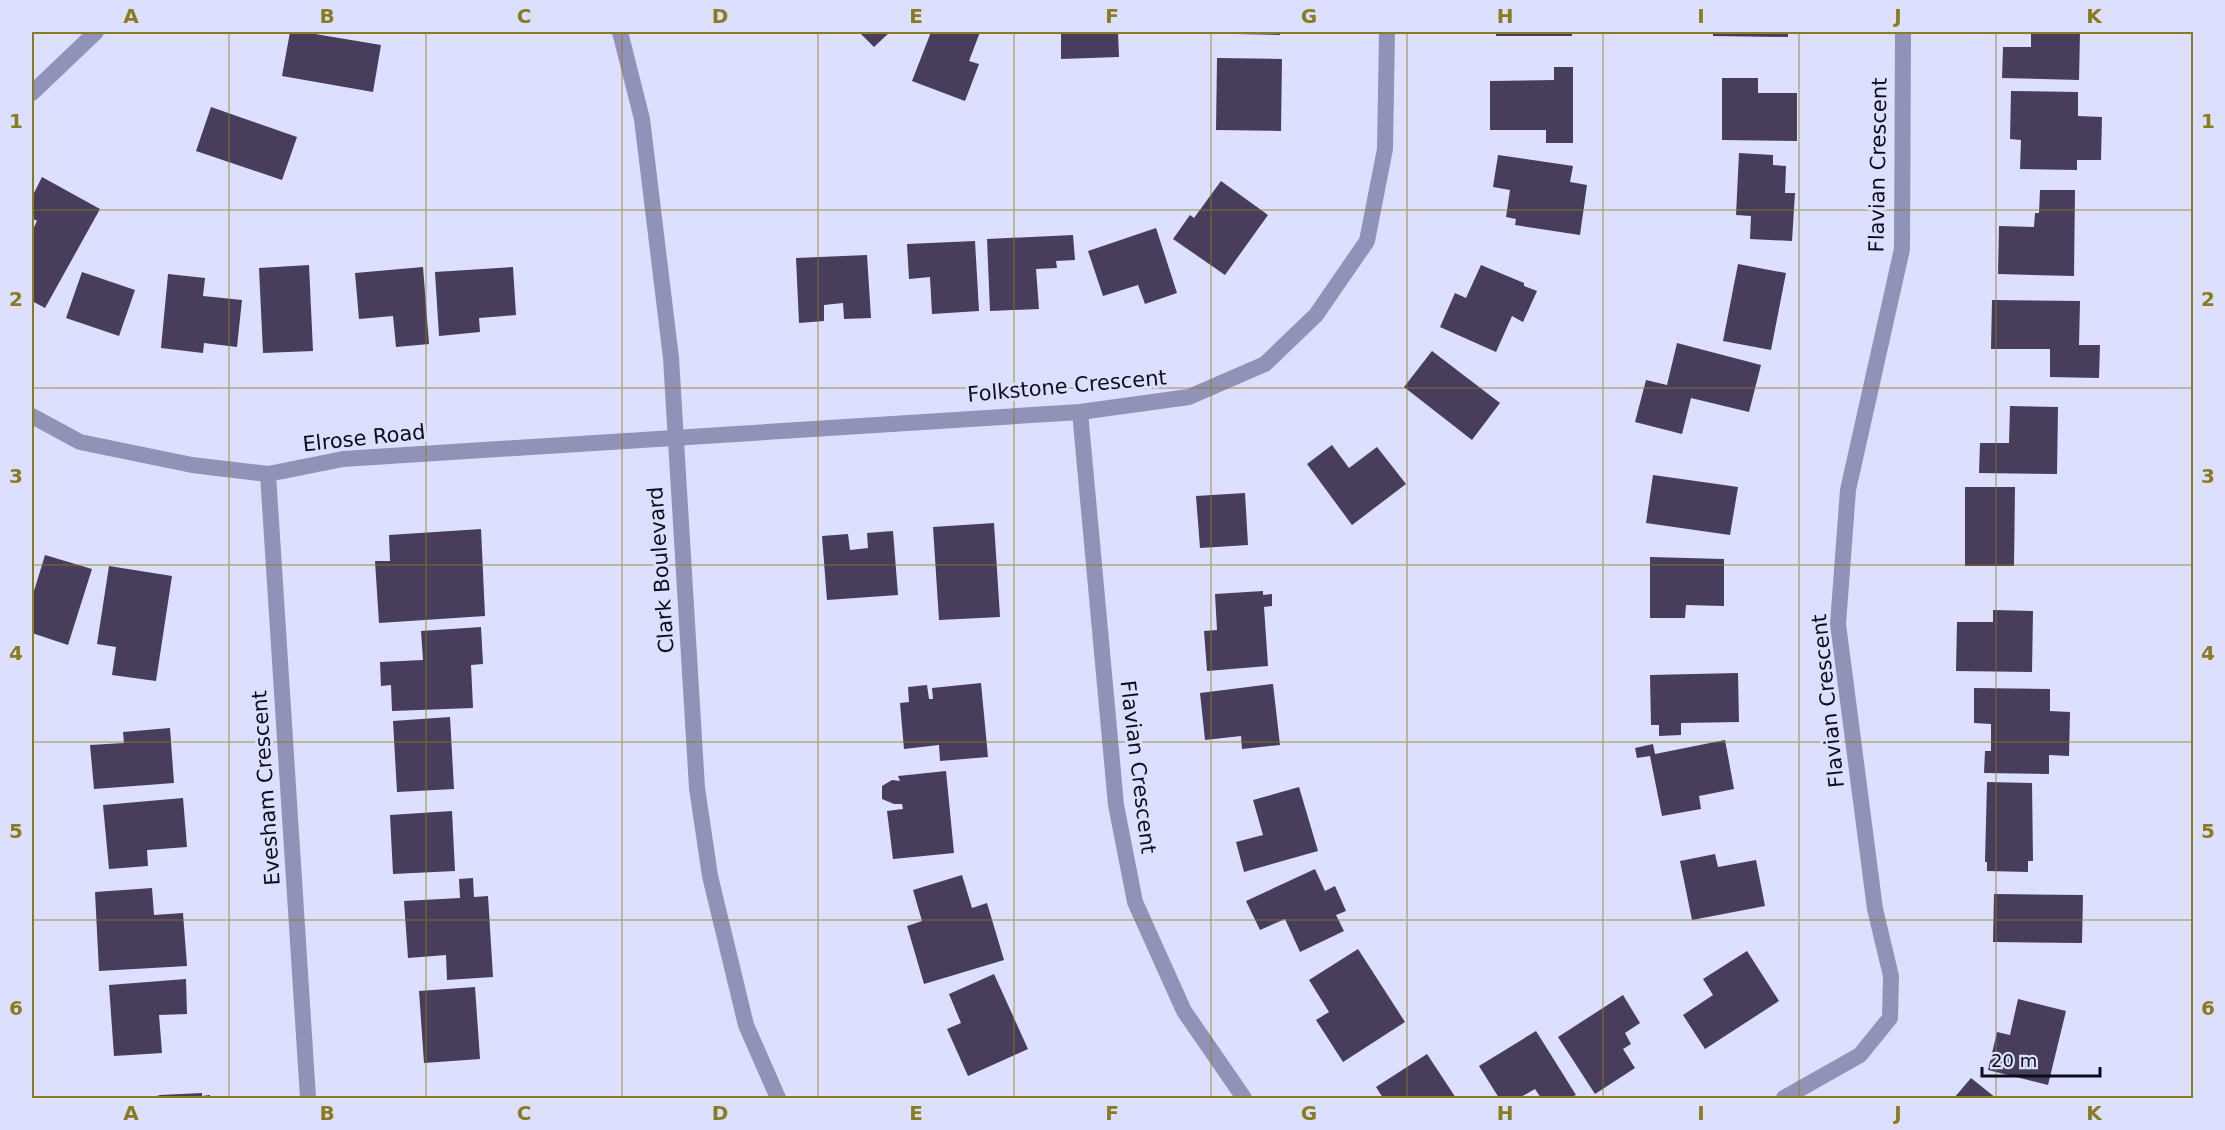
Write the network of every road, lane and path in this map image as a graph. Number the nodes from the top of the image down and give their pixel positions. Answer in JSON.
{"nodes":[{"id":1,"x":96,"y":32,"type":"edge"},
{"id":2,"x":620,"y":32,"type":"edge"},
{"id":3,"x":1387,"y":32,"type":"edge"},
{"id":4,"x":1902,"y":32,"type":"edge"},
{"id":5,"x":32,"y":93,"type":"edge"},
{"id":6,"x":1080,"y":412,"type":"junction"},
{"id":7,"x":32,"y":416,"type":"edge"},
{"id":8,"x":675,"y":438,"type":"junction"},
{"id":9,"x":268,"y":474,"type":"junction"},
{"id":10,"x":309,"y":1098,"type":"edge"},
{"id":11,"x":778,"y":1098,"type":"edge"},
{"id":12,"x":1244,"y":1098,"type":"edge"},
{"id":13,"x":1784,"y":1098,"type":"edge"}],
"edges":[{"from":1,"to":5,"type":"street"},
{"from":2,"to":8,"type":"street","name":"Clark Boulevard"},
{"from":3,"to":6,"type":"street","name":"Folkstone Crescent"},
{"from":4,"to":13,"type":"street","name":"Flavian Crescent"},
{"from":6,"to":8,"type":"street","name":"Folkstone Crescent"},
{"from":6,"to":12,"type":"street","name":"Flavian Crescent"},
{"from":7,"to":9,"type":"street","name":"Elrose Road"},
{"from":8,"to":9,"type":"street","name":"Elrose Road"},
{"from":8,"to":11,"type":"street","name":"Clark Boulevard"},
{"from":9,"to":10,"type":"street","name":"Evesham Crescent"}]}
